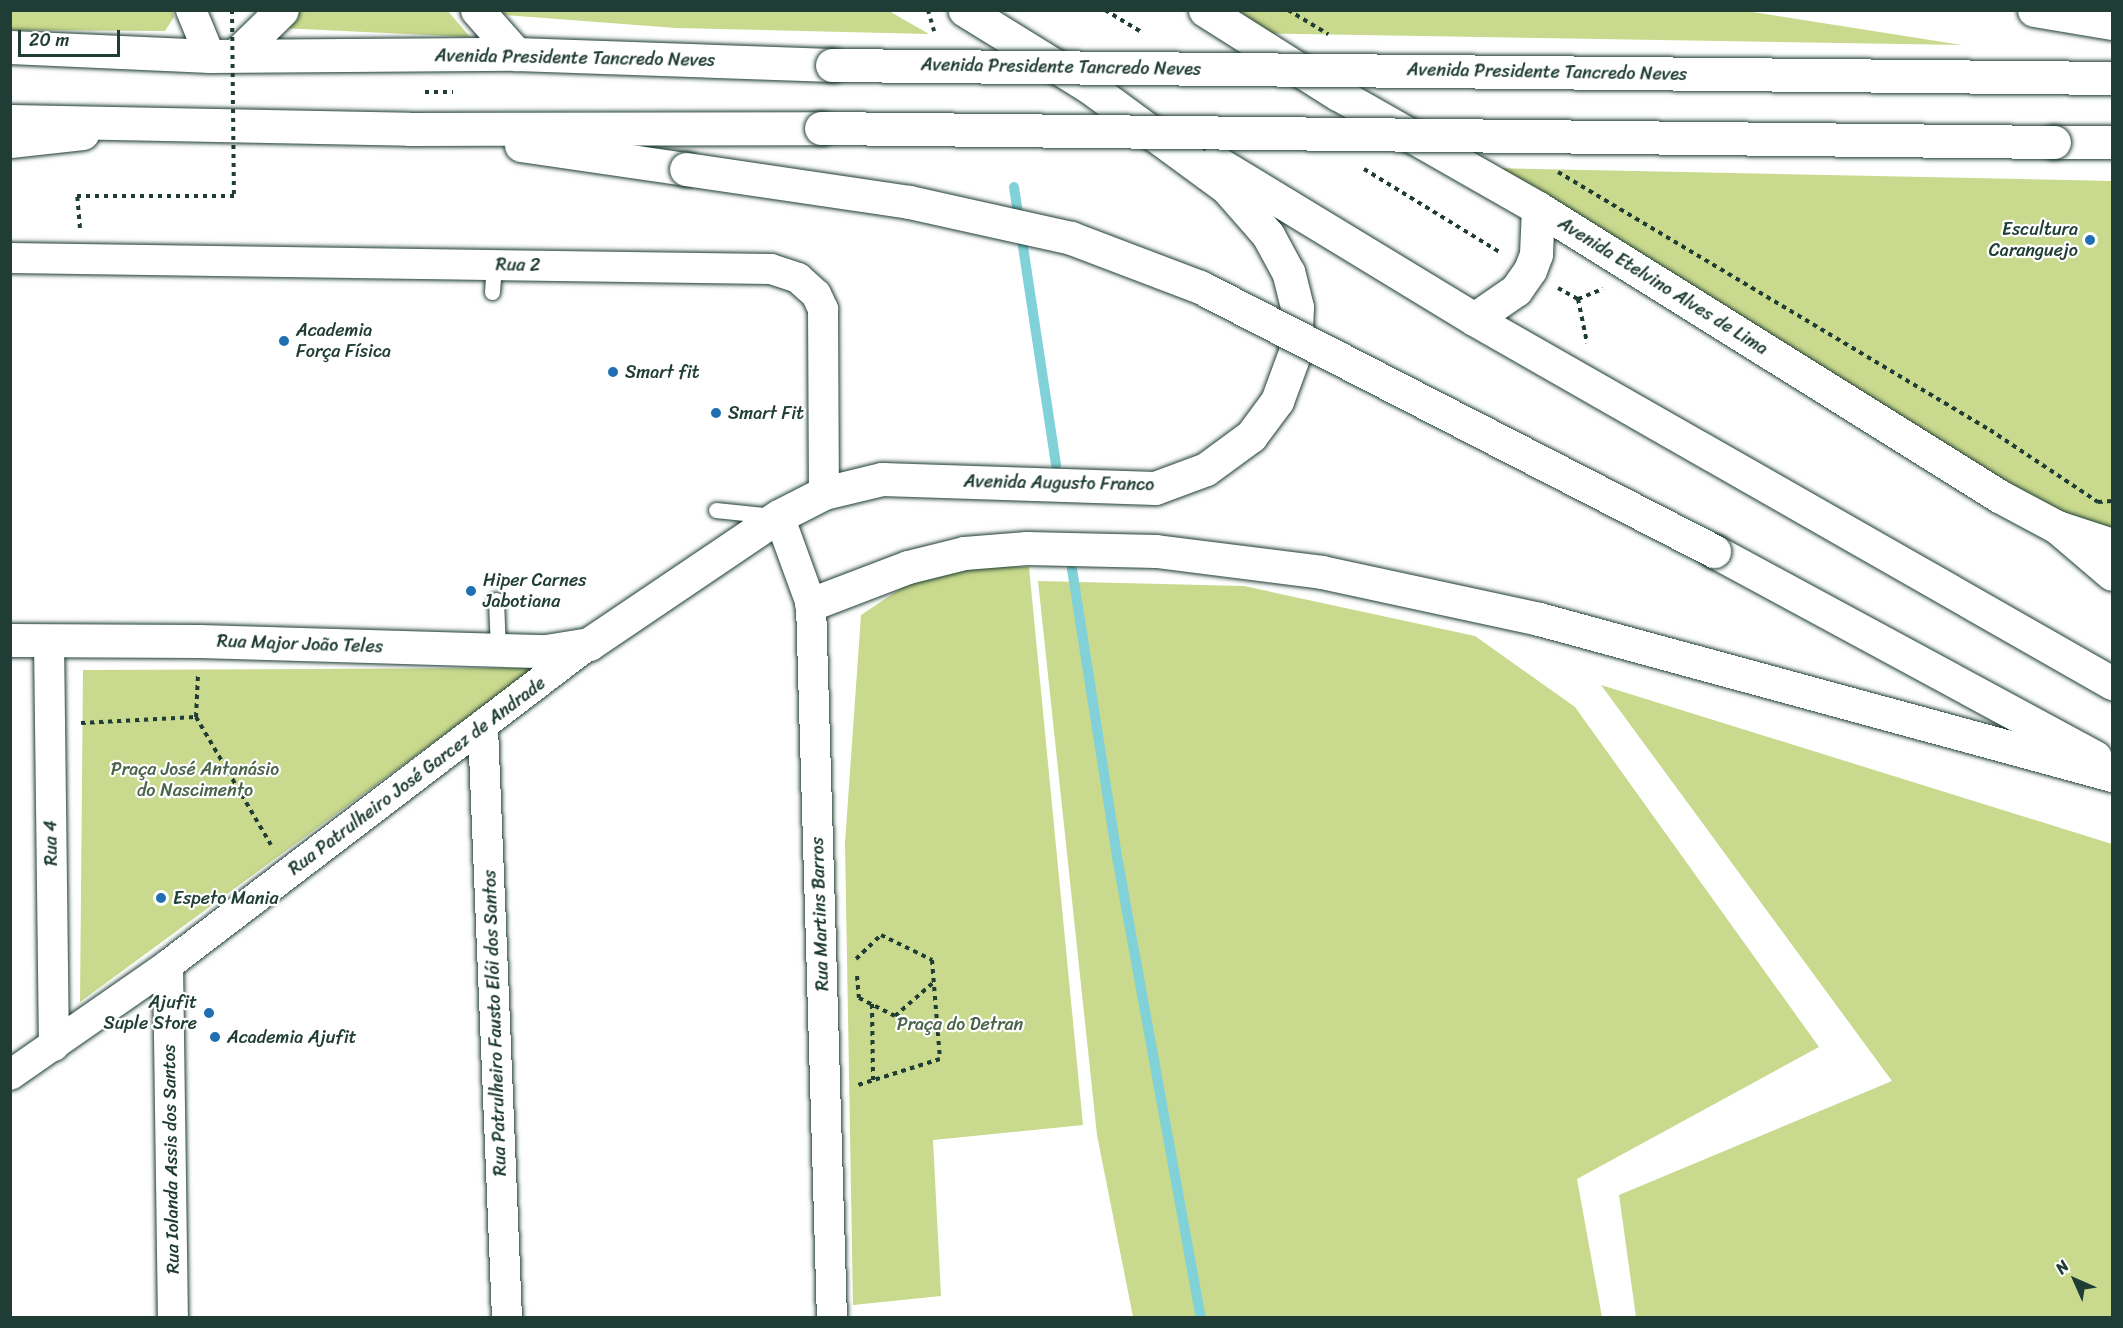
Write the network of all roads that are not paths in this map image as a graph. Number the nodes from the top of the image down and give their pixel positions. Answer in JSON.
{"nodes":[{"id":1,"x":191,"y":10,"type":"edge"},
{"id":2,"x":282,"y":10,"type":"edge"},
{"id":3,"x":477,"y":10,"type":"edge"},
{"id":4,"x":965,"y":10,"type":"edge"},
{"id":5,"x":1205,"y":10,"type":"edge"},
{"id":6,"x":2034,"y":10,"type":"edge"},
{"id":7,"x":2112,"y":23,"type":"edge"},
{"id":8,"x":10,"y":47,"type":"edge"},
{"id":9,"x":516,"y":54,"type":"junction"},
{"id":10,"x":223,"y":56,"type":"junction"},
{"id":11,"x":2112,"y":78,"type":"edge"},
{"id":12,"x":1088,"y":86,"type":"junction"},
{"id":13,"x":10,"y":121,"type":"edge"},
{"id":14,"x":166,"y":125,"type":"junction"},
{"id":15,"x":409,"y":129,"type":"junction"},
{"id":16,"x":10,"y":141,"type":"edge"},
{"id":17,"x":2112,"y":142,"type":"edge"},
{"id":18,"x":1538,"y":208,"type":"junction"},
{"id":19,"x":10,"y":258,"type":"edge"},
{"id":20,"x":1474,"y":319,"type":"junction"},
{"id":21,"x":824,"y":493,"type":"junction"},
{"id":22,"x":716,"y":510,"type":"dead end"},
{"id":23,"x":779,"y":516,"type":"junction"},
{"id":24,"x":2057,"y":527,"type":"junction"},
{"id":25,"x":2112,"y":544,"type":"edge"},
{"id":26,"x":2112,"y":574,"type":"edge"},
{"id":27,"x":496,"y":600,"type":"dead end"},
{"id":28,"x":812,"y":604,"type":"junction"},
{"id":29,"x":10,"y":640,"type":"edge"},
{"id":30,"x":49,"y":640,"type":"junction"},
{"id":31,"x":589,"y":644,"type":"junction"},
{"id":32,"x":498,"y":650,"type":"junction"},
{"id":33,"x":2112,"y":683,"type":"edge"},
{"id":34,"x":483,"y":728,"type":"junction"},
{"id":35,"x":2112,"y":766,"type":"edge"},
{"id":36,"x":2112,"y":775,"type":"edge"},
{"id":37,"x":168,"y":965,"type":"junction"},
{"id":38,"x":54,"y":1046,"type":"junction"},
{"id":39,"x":10,"y":1075,"type":"edge"},
{"id":40,"x":173,"y":1317,"type":"edge"},
{"id":41,"x":507,"y":1317,"type":"edge"},
{"id":42,"x":832,"y":1317,"type":"edge"}],
"edges":[{"from":1,"to":10,"type":"street"},
{"from":2,"to":10,"type":"main road"},
{"from":3,"to":9,"type":"main road"},
{"from":4,"to":12,"type":"main road","name":"Avenida Augusto Franco"},
{"from":5,"to":18,"type":"main road","name":"Avenida Etelvino Alves de Lima"},
{"from":6,"to":7,"type":"main road"},
{"from":8,"to":10,"type":"main road","name":"Avenida Presidente Tancredo Neves"},
{"from":9,"to":10,"type":"main road","name":"Avenida Presidente Tancredo Neves"},
{"from":9,"to":11,"type":"main road","name":"Avenida Presidente Tancredo Neves","bridge":true},
{"from":12,"to":20,"type":"main road"},
{"from":12,"to":21,"type":"main road","name":"Avenida Augusto Franco"},
{"from":13,"to":14,"type":"main road"},
{"from":14,"to":15,"type":"main road"},
{"from":14,"to":16,"type":"main road"},
{"from":15,"to":17,"type":"main road","bridge":true},
{"from":15,"to":35,"type":"main road","bridge":true},
{"from":18,"to":20,"type":"main road"},
{"from":18,"to":24,"type":"main road","name":"Avenida Etelvino Alves de Lima"},
{"from":19,"to":21,"type":"street","name":"Rua 2"},
{"from":20,"to":33,"type":"main road"},
{"from":21,"to":23,"type":"main road","name":"Avenida Augusto Franco"},
{"from":22,"to":23,"type":"lane"},
{"from":23,"to":28,"type":"street","name":"Rua Martins Barros"},
{"from":23,"to":31,"type":"main road","name":"Avenida Augusto Franco"},
{"from":24,"to":25,"type":"main road"},
{"from":24,"to":26,"type":"main road","name":"Avenida Etelvino Alves de Lima"},
{"from":27,"to":32,"type":"lane"},
{"from":28,"to":36,"type":"main road"},
{"from":28,"to":42,"type":"street","name":"Rua Martins Barros"},
{"from":29,"to":30,"type":"main road","name":"Rua Major João Teles"},
{"from":30,"to":32,"type":"main road","name":"Rua Major João Teles"},
{"from":30,"to":38,"type":"street","name":"Rua 4"},
{"from":31,"to":32,"type":"main road","name":"Rua Major João Teles"},
{"from":31,"to":34,"type":"street","name":"Rua Patrulheiro José Garcez de Andrade"},
{"from":34,"to":37,"type":"street","name":"Rua Patrulheiro José Garcez de Andrade"},
{"from":34,"to":41,"type":"street","name":"Rua Patrulheiro Fausto Elói dos Santos"},
{"from":37,"to":38,"type":"street","name":"Rua Patrulheiro José Garcez de Andrade"},
{"from":37,"to":40,"type":"street","name":"Rua Iolanda Assis dos Santos"},
{"from":38,"to":39,"type":"street","name":"Rua Patrulheiro José Garcez de Andrade"}]}
